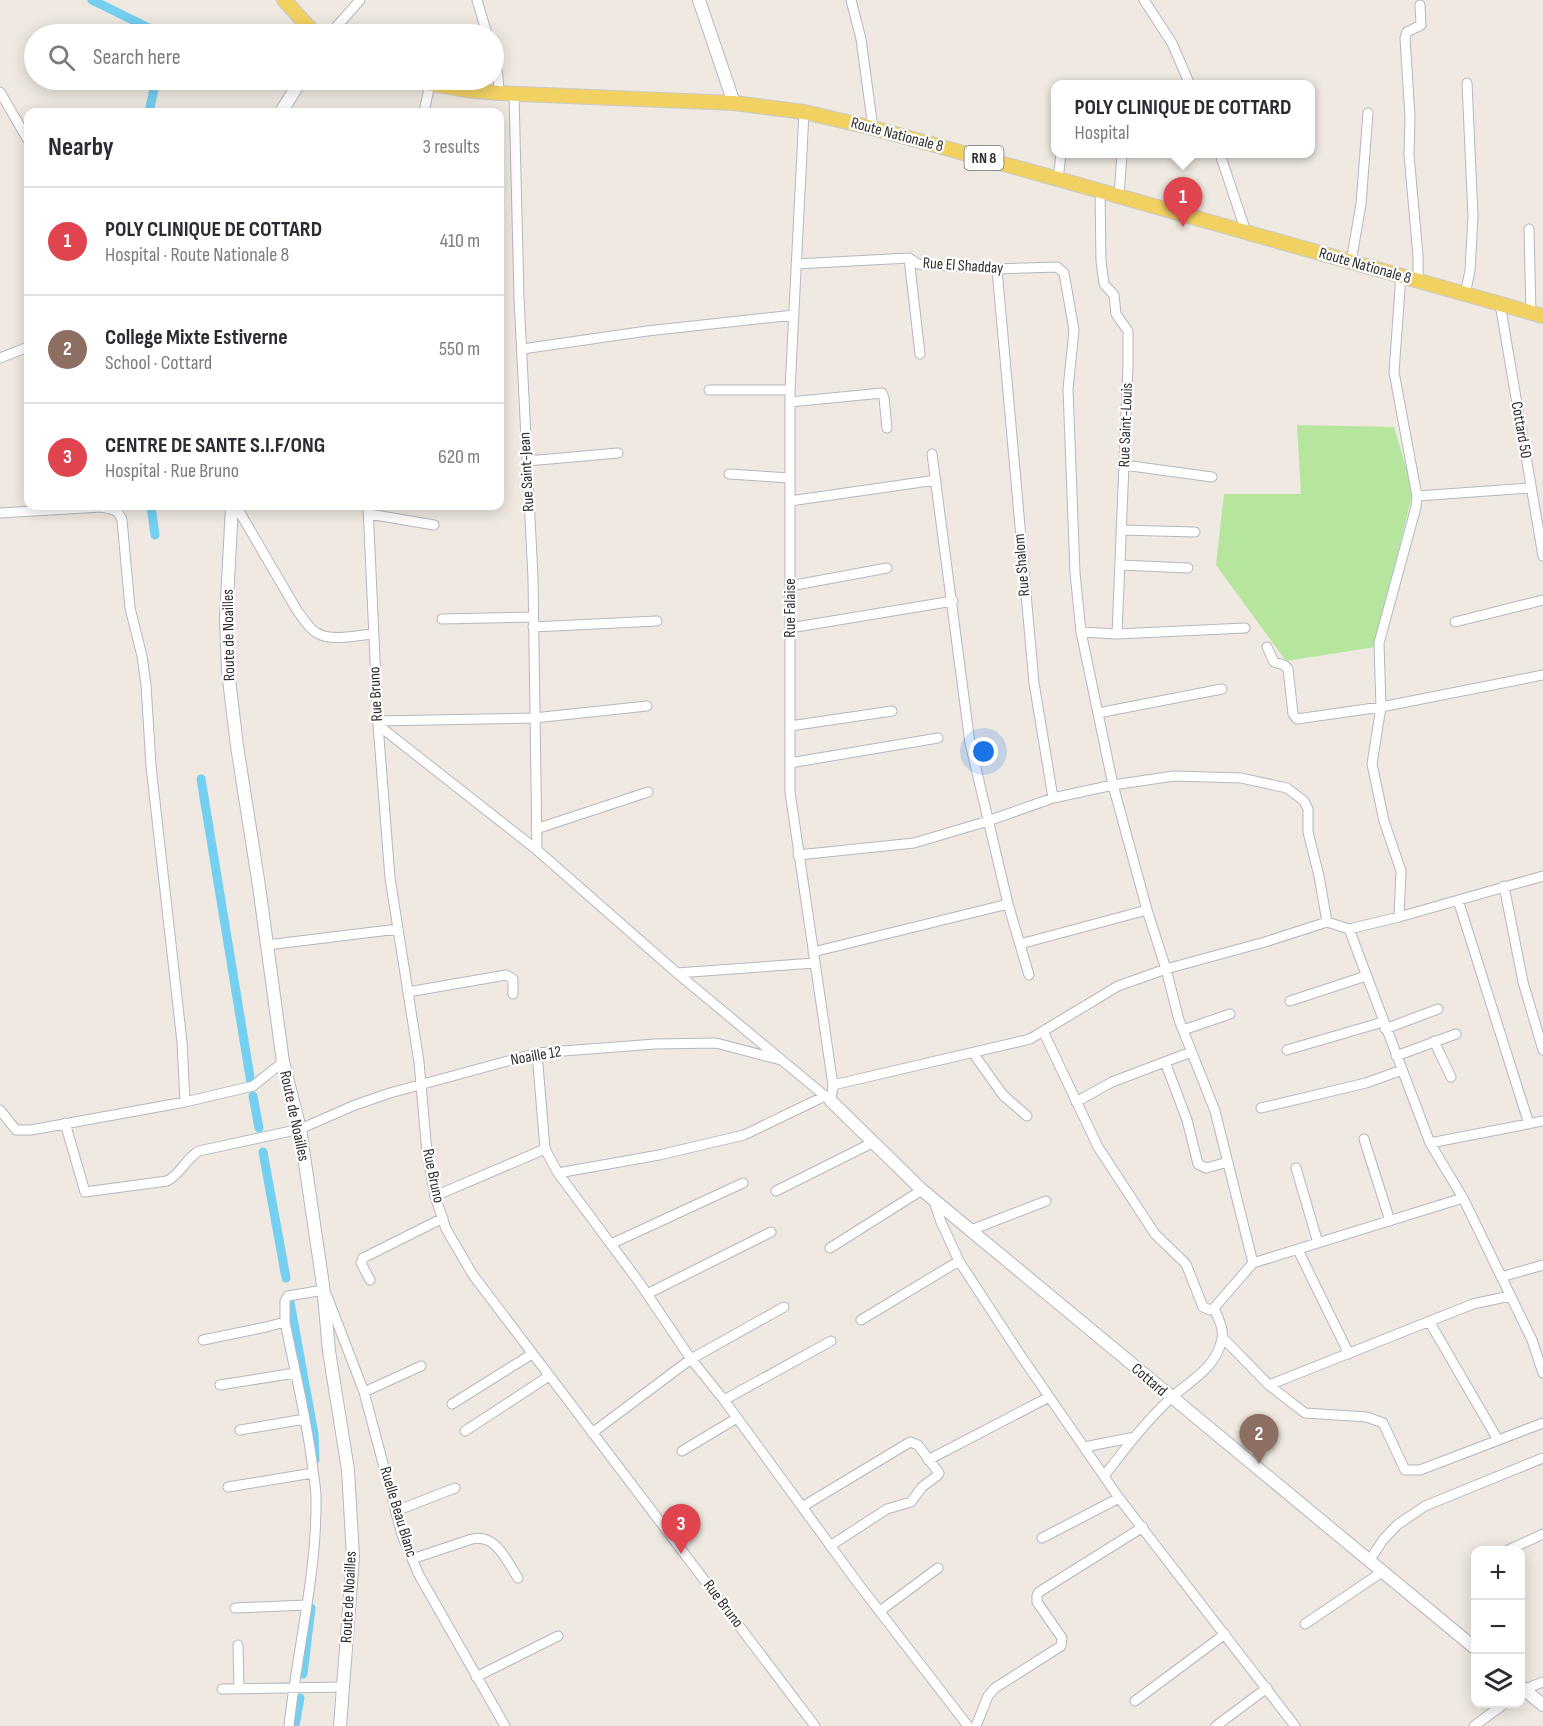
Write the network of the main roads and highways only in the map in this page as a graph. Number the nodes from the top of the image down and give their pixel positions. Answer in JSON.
{"nodes":[{"id":1,"x":284,"y":0,"type":"edge"},
{"id":2,"x":306,"y":24,"type":"edge"},
{"id":3,"x":476,"y":90,"type":"edge"},
{"id":4,"x":1537,"y":314,"type":"edge"}],
"edges":[{"from":1,"to":2,"type":"main road"},
{"from":3,"to":4,"type":"main road","name":"Route Nationale 8","number":"RN 8"}]}
